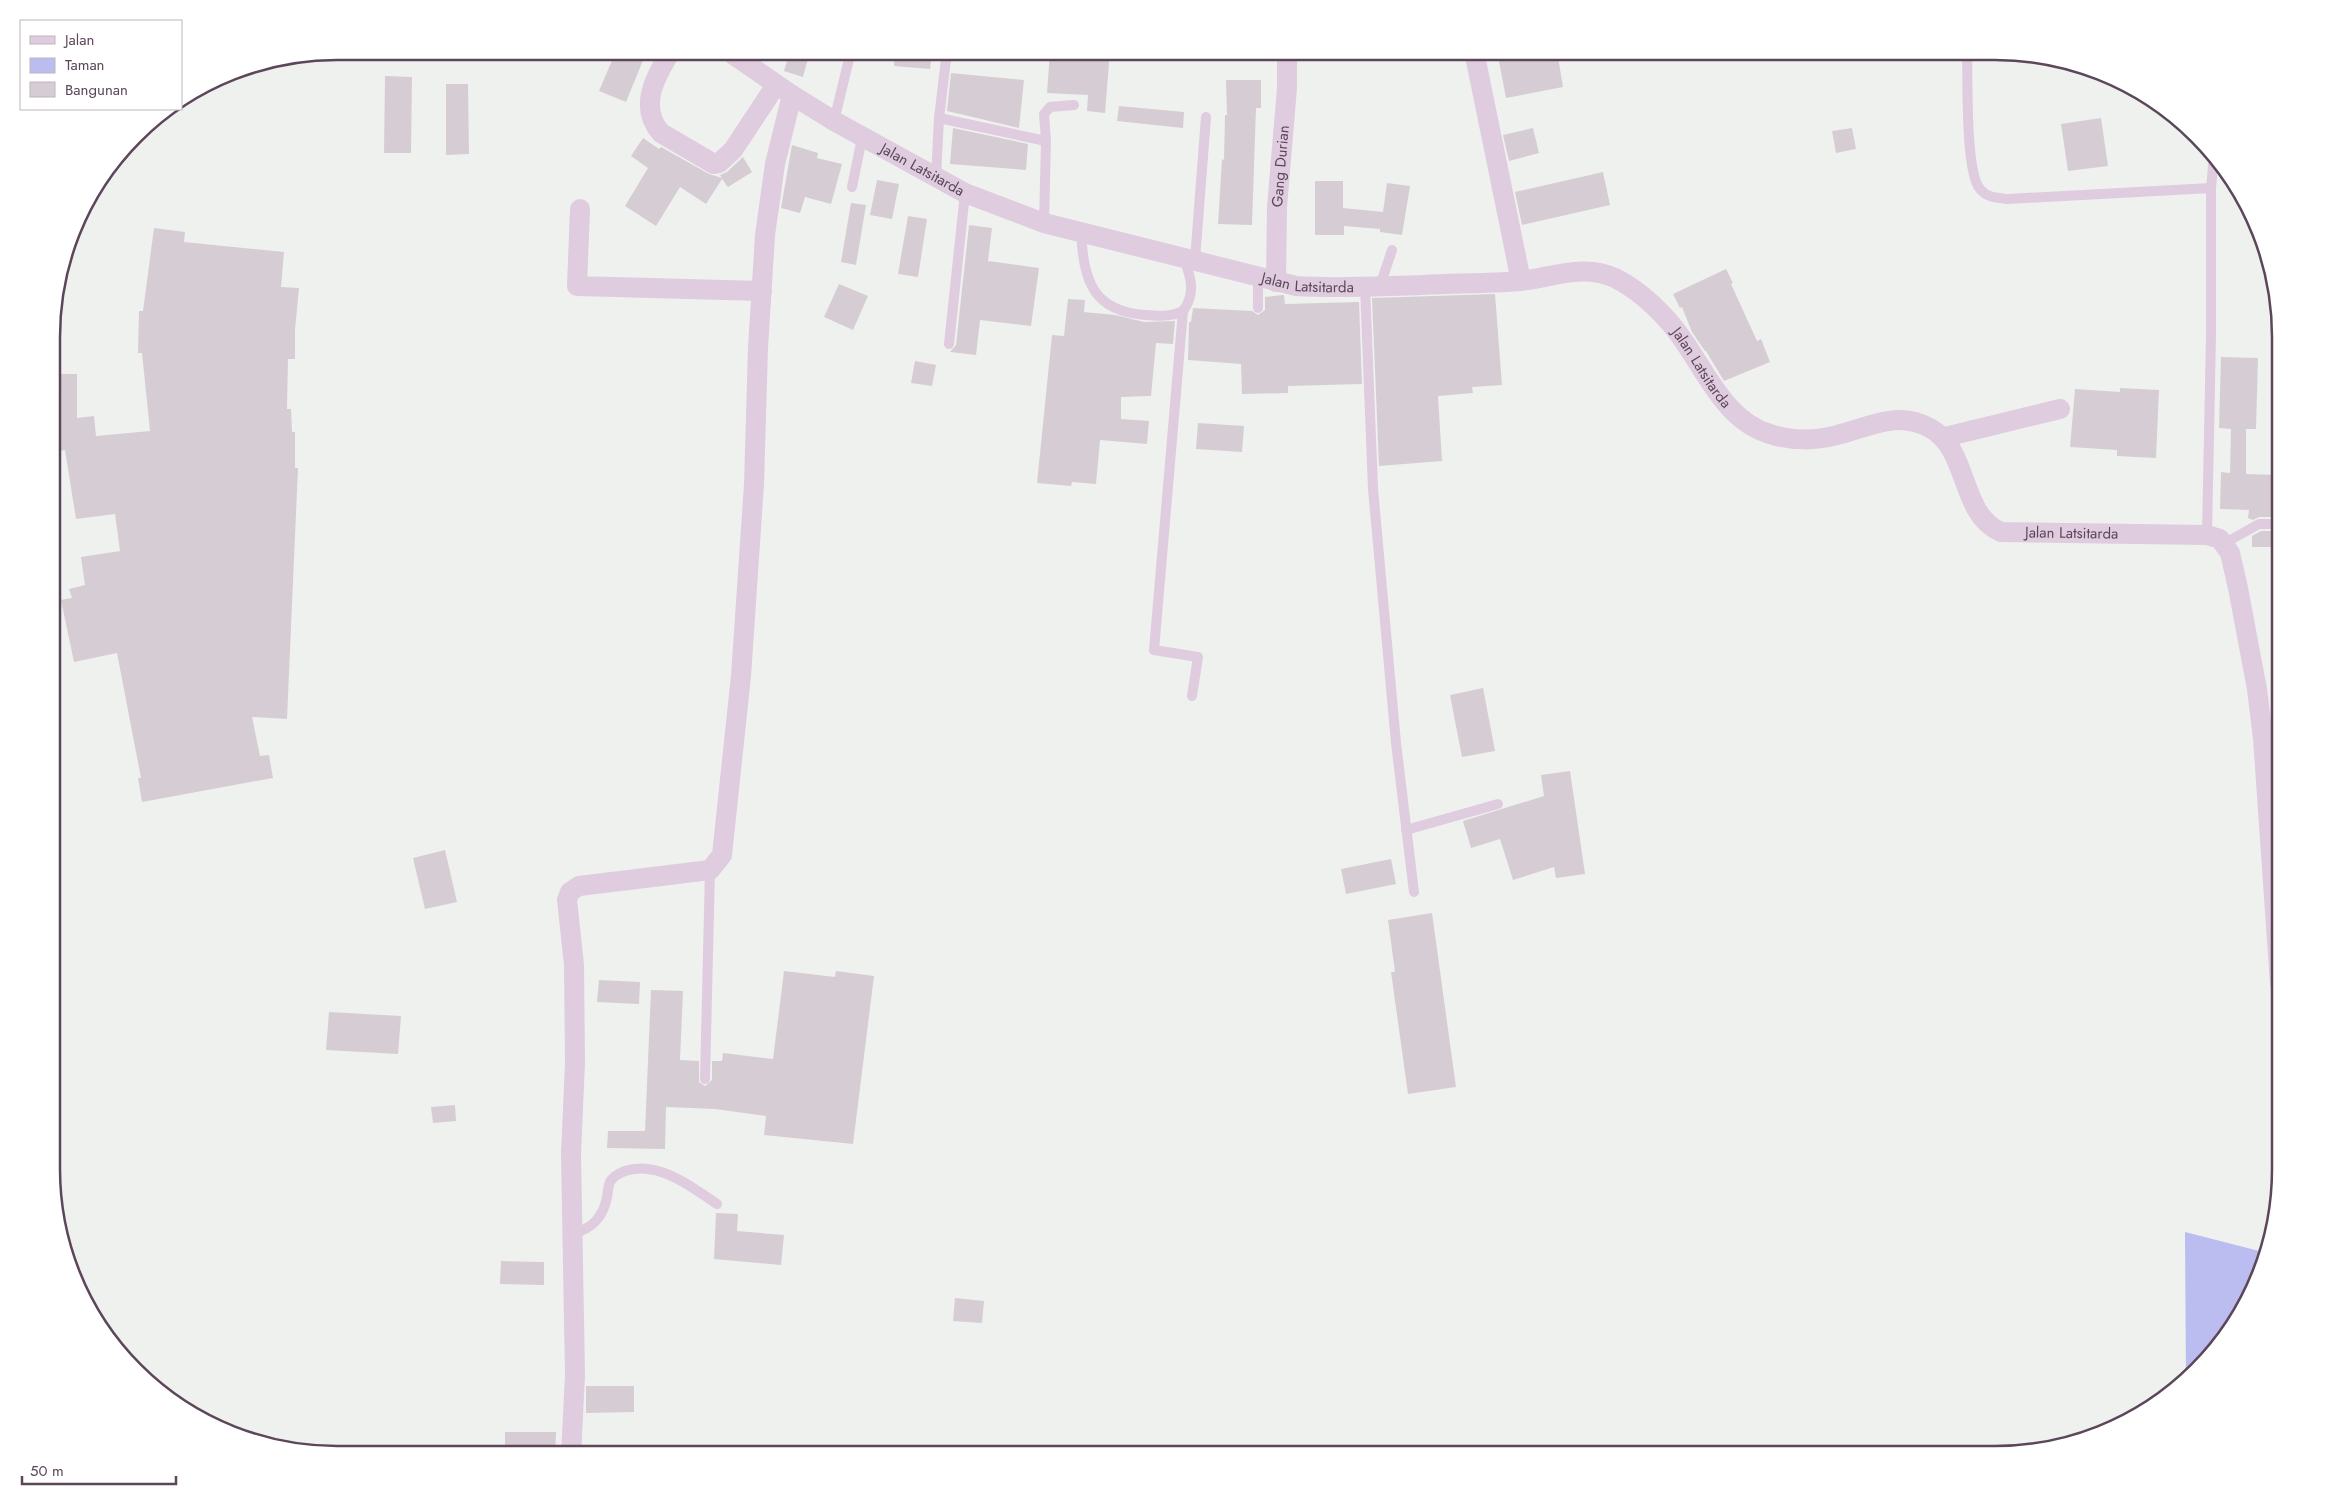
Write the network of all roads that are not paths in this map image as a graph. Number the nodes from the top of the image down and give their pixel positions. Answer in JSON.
{"nodes":[{"id":1,"x":666,"y":60,"type":"edge"},
{"id":2,"x":741,"y":60,"type":"edge"},
{"id":3,"x":850,"y":60,"type":"edge"},
{"id":4,"x":945,"y":60,"type":"edge"},
{"id":5,"x":1287,"y":60,"type":"edge"},
{"id":6,"x":1476,"y":60,"type":"edge"},
{"id":7,"x":1967,"y":60,"type":"edge"},
{"id":8,"x":784,"y":90,"type":"junction"},
{"id":9,"x":1074,"y":105,"type":"dead end"},
{"id":10,"x":1206,"y":117,"type":"dead end"},
{"id":11,"x":939,"y":118,"type":"junction"},
{"id":12,"x":834,"y":121,"type":"junction"},
{"id":13,"x":862,"y":138,"type":"junction"},
{"id":14,"x":1046,"y":141,"type":"junction"},
{"id":15,"x":2213,"y":165,"type":"edge"},
{"id":16,"x":936,"y":179,"type":"junction"},
{"id":17,"x":852,"y":188,"type":"dead end"},
{"id":18,"x":2210,"y":188,"type":"junction"},
{"id":19,"x":965,"y":193,"type":"junction"},
{"id":20,"x":580,"y":209,"type":"dead end"},
{"id":21,"x":1044,"y":222,"type":"junction"},
{"id":22,"x":1081,"y":232,"type":"junction"},
{"id":23,"x":1392,"y":250,"type":"dead end"},
{"id":24,"x":1189,"y":259,"type":"junction"},
{"id":25,"x":1267,"y":279,"type":"junction"},
{"id":26,"x":1521,"y":281,"type":"junction"},
{"id":27,"x":1373,"y":286,"type":"junction"},
{"id":28,"x":762,"y":291,"type":"junction"},
{"id":29,"x":1258,"y":308,"type":"dead end"},
{"id":30,"x":1183,"y":311,"type":"junction"},
{"id":31,"x":949,"y":344,"type":"dead end"},
{"id":32,"x":2060,"y":409,"type":"dead end"},
{"id":33,"x":1945,"y":438,"type":"junction"},
{"id":34,"x":2272,"y":524,"type":"edge"},
{"id":35,"x":2216,"y":539,"type":"junction"},
{"id":36,"x":1192,"y":696,"type":"dead end"},
{"id":37,"x":1498,"y":804,"type":"dead end"},
{"id":38,"x":1406,"y":830,"type":"junction"},
{"id":39,"x":2272,"y":868,"type":"edge"},
{"id":40,"x":710,"y":870,"type":"junction"},
{"id":41,"x":1414,"y":892,"type":"dead end"},
{"id":42,"x":705,"y":1079,"type":"dead end"},
{"id":43,"x":717,"y":1204,"type":"dead end"},
{"id":44,"x":573,"y":1234,"type":"junction"},
{"id":45,"x":572,"y":1446,"type":"edge"}],
"edges":[{"from":1,"to":8,"type":"street"},
{"from":2,"to":8,"type":"street","name":"Jalan Latsitarda"},
{"from":3,"to":12,"type":"lane"},
{"from":4,"to":11,"type":"lane"},
{"from":5,"to":25,"type":"street","name":"Gang Durian"},
{"from":6,"to":26,"type":"street"},
{"from":7,"to":18,"type":"lane"},
{"from":8,"to":12,"type":"street","name":"Jalan Latsitarda"},
{"from":8,"to":28,"type":"street"},
{"from":9,"to":14,"type":"lane"},
{"from":10,"to":24,"type":"lane"},
{"from":11,"to":14,"type":"lane"},
{"from":11,"to":16,"type":"lane"},
{"from":12,"to":13,"type":"street","name":"Jalan Latsitarda"},
{"from":13,"to":16,"type":"street","name":"Jalan Latsitarda"},
{"from":13,"to":17,"type":"lane"},
{"from":14,"to":21,"type":"lane"},
{"from":15,"to":18,"type":"lane"},
{"from":16,"to":19,"type":"street","name":"Jalan Latsitarda"},
{"from":18,"to":35,"type":"lane"},
{"from":19,"to":21,"type":"street","name":"Jalan Latsitarda"},
{"from":19,"to":31,"type":"lane"},
{"from":20,"to":28,"type":"street"},
{"from":21,"to":22,"type":"street","name":"Jalan Latsitarda"},
{"from":22,"to":24,"type":"street","name":"Jalan Latsitarda"},
{"from":22,"to":30,"type":"lane"},
{"from":23,"to":27,"type":"lane"},
{"from":24,"to":25,"type":"street","name":"Jalan Latsitarda"},
{"from":24,"to":30,"type":"lane"},
{"from":25,"to":27,"type":"street","name":"Jalan Latsitarda"},
{"from":25,"to":29,"type":"lane"},
{"from":26,"to":27,"type":"street","name":"Jalan Latsitarda"},
{"from":26,"to":33,"type":"street","name":"Jalan Latsitarda"},
{"from":27,"to":38,"type":"lane"},
{"from":28,"to":40,"type":"street"},
{"from":30,"to":36,"type":"lane"},
{"from":32,"to":33,"type":"street"},
{"from":33,"to":35,"type":"street","name":"Jalan Latsitarda"},
{"from":34,"to":35,"type":"lane"},
{"from":35,"to":39,"type":"street"},
{"from":37,"to":38,"type":"lane"},
{"from":38,"to":41,"type":"lane"},
{"from":40,"to":42,"type":"lane"},
{"from":40,"to":44,"type":"street"},
{"from":43,"to":44,"type":"lane"},
{"from":44,"to":45,"type":"street"}]}
